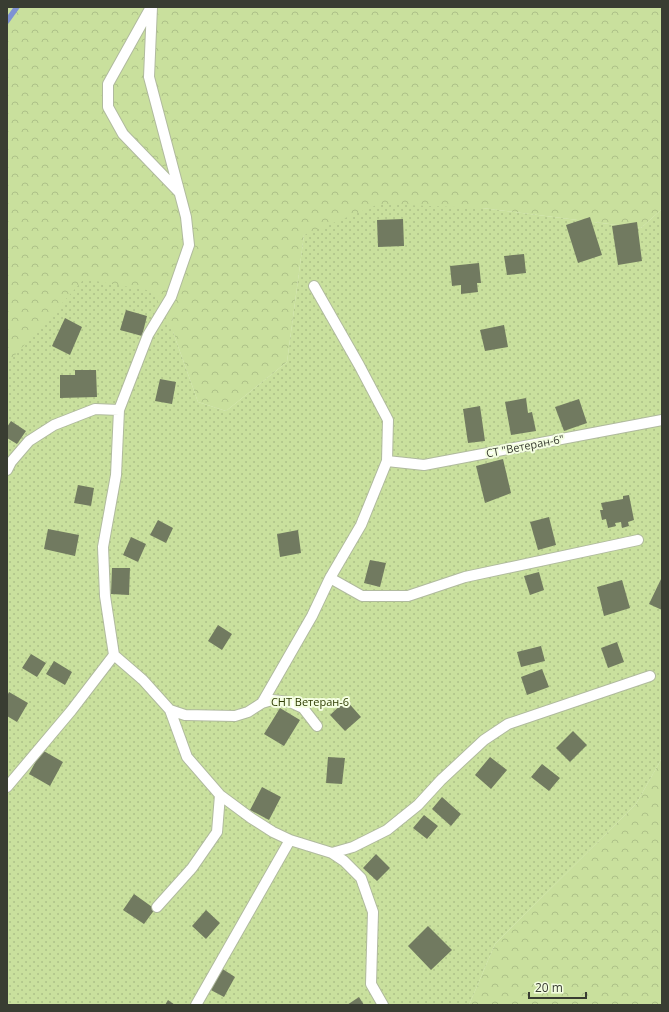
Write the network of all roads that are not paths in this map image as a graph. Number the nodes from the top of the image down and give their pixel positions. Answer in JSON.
{"nodes":[{"id":1,"x":151,"y":7,"type":"edge"},
{"id":2,"x":179,"y":192,"type":"junction"},
{"id":3,"x":314,"y":286,"type":"dead end"},
{"id":4,"x":119,"y":410,"type":"junction"},
{"id":5,"x":662,"y":420,"type":"edge"},
{"id":6,"x":387,"y":461,"type":"junction"},
{"id":7,"x":7,"y":470,"type":"edge"},
{"id":8,"x":638,"y":540,"type":"dead end"},
{"id":9,"x":330,"y":578,"type":"junction"},
{"id":10,"x":114,"y":656,"type":"junction"},
{"id":11,"x":650,"y":676,"type":"dead end"},
{"id":12,"x":262,"y":703,"type":"junction"},
{"id":13,"x":170,"y":710,"type":"junction"},
{"id":14,"x":317,"y":726,"type":"dead end"},
{"id":15,"x":7,"y":786,"type":"edge"},
{"id":16,"x":220,"y":795,"type":"junction"},
{"id":17,"x":290,"y":840,"type":"junction"},
{"id":18,"x":332,"y":853,"type":"junction"},
{"id":19,"x":157,"y":907,"type":"dead end"},
{"id":20,"x":196,"y":1005,"type":"edge"},
{"id":21,"x":383,"y":1005,"type":"edge"}],
"edges":[{"from":1,"to":2,"type":"lane"},
{"from":1,"to":2,"type":"lane"},
{"from":2,"to":4,"type":"lane"},
{"from":3,"to":6,"type":"lane"},
{"from":4,"to":7,"type":"lane"},
{"from":4,"to":10,"type":"lane"},
{"from":5,"to":6,"type":"lane","name":"СТ \"Ветеран-6\""},
{"from":6,"to":9,"type":"lane"},
{"from":8,"to":9,"type":"lane"},
{"from":9,"to":12,"type":"lane"},
{"from":10,"to":13,"type":"lane"},
{"from":10,"to":15,"type":"lane"},
{"from":11,"to":18,"type":"lane"},
{"from":12,"to":13,"type":"lane"},
{"from":12,"to":14,"type":"lane"},
{"from":13,"to":16,"type":"lane"},
{"from":16,"to":17,"type":"lane"},
{"from":16,"to":19,"type":"lane"},
{"from":17,"to":18,"type":"lane"},
{"from":17,"to":20,"type":"lane"},
{"from":18,"to":21,"type":"lane"}]}
